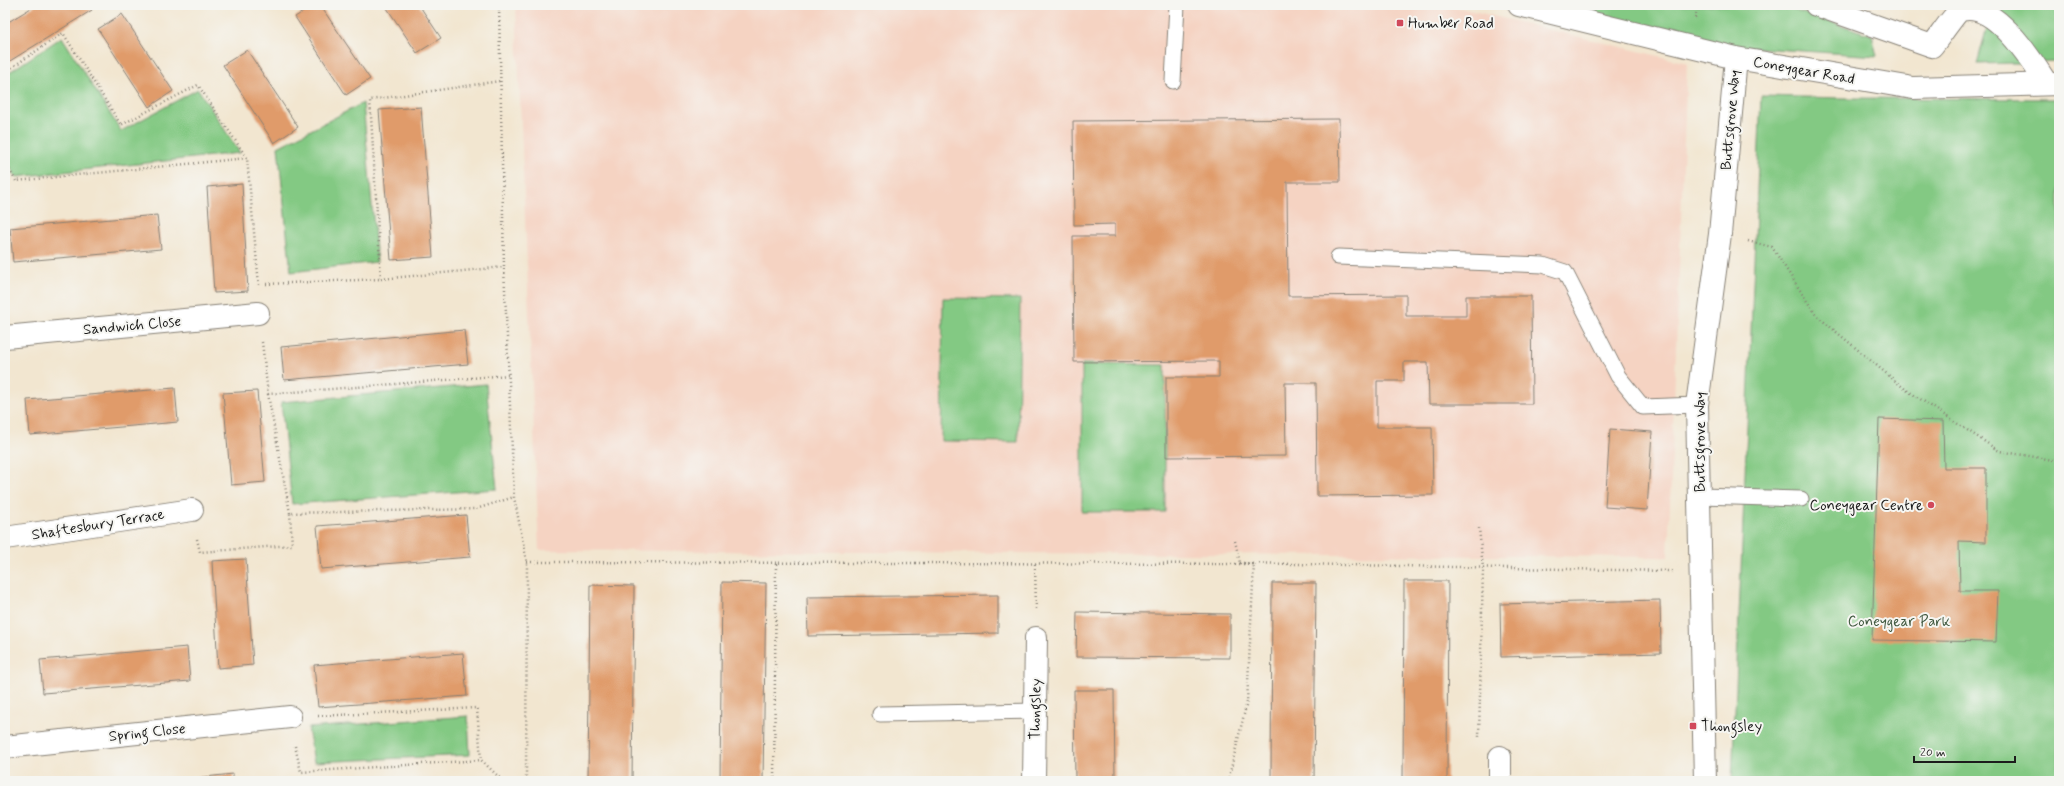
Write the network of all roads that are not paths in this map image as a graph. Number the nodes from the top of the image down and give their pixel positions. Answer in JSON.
{"nodes":[{"id":1,"x":1177,"y":5,"type":"edge"},
{"id":2,"x":1518,"y":5,"type":"edge"},
{"id":3,"x":1816,"y":5,"type":"edge"},
{"id":4,"x":1978,"y":6,"type":"edge"},
{"id":5,"x":1549,"y":9,"type":"edge"},
{"id":6,"x":1736,"y":58,"type":"junction"},
{"id":7,"x":1173,"y":81,"type":"dead end"},
{"id":8,"x":2053,"y":84,"type":"edge"},
{"id":9,"x":1338,"y":257,"type":"dead end"},
{"id":10,"x":258,"y":313,"type":"road end"},
{"id":11,"x":5,"y":337,"type":"edge"},
{"id":12,"x":1697,"y":405,"type":"junction"},
{"id":13,"x":1700,"y":496,"type":"junction"},
{"id":14,"x":1801,"y":500,"type":"dead end"},
{"id":15,"x":192,"y":510,"type":"road end"},
{"id":16,"x":5,"y":538,"type":"edge"},
{"id":17,"x":1036,"y":638,"type":"road end"},
{"id":18,"x":1036,"y":711,"type":"junction"},
{"id":19,"x":880,"y":714,"type":"dead end"},
{"id":20,"x":290,"y":717,"type":"road end"},
{"id":21,"x":5,"y":747,"type":"edge"},
{"id":22,"x":1500,"y":757,"type":"dead end"},
{"id":23,"x":1034,"y":781,"type":"edge"},
{"id":24,"x":1500,"y":781,"type":"edge"},
{"id":25,"x":1705,"y":781,"type":"edge"}],
"edges":[{"from":1,"to":7,"type":"lane"},
{"from":2,"to":5,"type":"street","name":"Coneygear Road"},
{"from":3,"to":4,"type":"street","name":"Coneygear Road"},
{"from":4,"to":8,"type":"street","name":"Coneygear Road"},
{"from":5,"to":6,"type":"street","name":"Coneygear Road"},
{"from":6,"to":8,"type":"street","name":"Coneygear Road"},
{"from":6,"to":12,"type":"street","name":"Buttsgrove Way"},
{"from":9,"to":12,"type":"lane"},
{"from":10,"to":11,"type":"street","name":"Sandwich Close"},
{"from":12,"to":13,"type":"street","name":"Buttsgrove Way"},
{"from":13,"to":14,"type":"lane"},
{"from":13,"to":25,"type":"street","name":"Buttsgrove Way"},
{"from":15,"to":16,"type":"street","name":"Shaftesbury Terrace"},
{"from":17,"to":18,"type":"street","name":"Thongsley"},
{"from":18,"to":19,"type":"lane"},
{"from":18,"to":23,"type":"street","name":"Thongsley"},
{"from":20,"to":21,"type":"street","name":"Spring Close"},
{"from":22,"to":24,"type":"street"}]}
